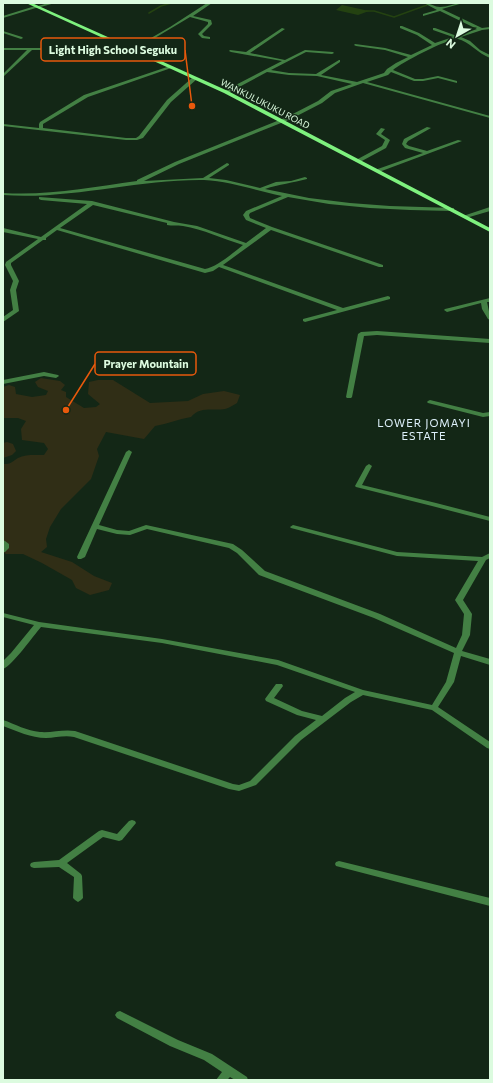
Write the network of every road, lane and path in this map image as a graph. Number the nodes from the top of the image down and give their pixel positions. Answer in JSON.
{"nodes":[{"id":1,"x":28,"y":3,"type":"edge"},
{"id":2,"x":53,"y":3,"type":"edge"},
{"id":3,"x":210,"y":3,"type":"edge"},
{"id":4,"x":426,"y":3,"type":"edge"},
{"id":5,"x":461,"y":3,"type":"edge"},
{"id":6,"x":37,"y":7,"type":"junction"},
{"id":7,"x":439,"y":9,"type":"junction"},
{"id":8,"x":424,"y":15,"type":"dead end"},
{"id":9,"x":190,"y":16,"type":"junction"},
{"id":10,"x":3,"y":17,"type":"edge"},
{"id":11,"x":401,"y":27,"type":"dead end"},
{"id":12,"x":490,"y":28,"type":"edge"},
{"id":13,"x":283,"y":29,"type":"dead end"},
{"id":14,"x":434,"y":29,"type":"dead end"},
{"id":15,"x":481,"y":29,"type":"junction"},
{"id":16,"x":3,"y":32,"type":"edge"},
{"id":17,"x":21,"y":38,"type":"dead end"},
{"id":18,"x":209,"y":38,"type":"dead end"},
{"id":19,"x":456,"y":38,"type":"junction"},
{"id":20,"x":356,"y":45,"type":"dead end"},
{"id":21,"x":435,"y":45,"type":"junction"},
{"id":22,"x":31,"y":49,"type":"junction"},
{"id":23,"x":3,"y":50,"type":"edge"},
{"id":24,"x":131,"y":50,"type":"junction"},
{"id":25,"x":231,"y":51,"type":"dead end"},
{"id":26,"x":332,"y":53,"type":"dead end"},
{"id":27,"x":246,"y":54,"type":"junction"},
{"id":28,"x":490,"y":56,"type":"edge"},
{"id":29,"x":412,"y":57,"type":"junction"},
{"id":30,"x":286,"y":61,"type":"junction"},
{"id":31,"x":339,"y":61,"type":"dead end"},
{"id":32,"x":172,"y":67,"type":"junction"},
{"id":33,"x":390,"y":70,"type":"junction"},
{"id":34,"x":266,"y":71,"type":"junction"},
{"id":35,"x":317,"y":75,"type":"junction"},
{"id":36,"x":3,"y":76,"type":"edge"},
{"id":37,"x":195,"y":78,"type":"junction"},
{"id":38,"x":363,"y":82,"type":"junction"},
{"id":39,"x":455,"y":82,"type":"dead end"},
{"id":40,"x":358,"y":84,"type":"junction"},
{"id":41,"x":226,"y":92,"type":"junction"},
{"id":42,"x":490,"y":117,"type":"edge"},
{"id":43,"x":282,"y":121,"type":"junction"},
{"id":44,"x":3,"y":125,"type":"edge"},
{"id":45,"x":41,"y":128,"type":"junction"},
{"id":46,"x":429,"y":128,"type":"dead end"},
{"id":47,"x":383,"y":129,"type":"dead end"},
{"id":48,"x":460,"y":141,"type":"dead end"},
{"id":49,"x":428,"y":153,"type":"junction"},
{"id":50,"x":358,"y":161,"type":"junction"},
{"id":51,"x":227,"y":164,"type":"dead end"},
{"id":52,"x":377,"y":170,"type":"junction"},
{"id":53,"x":305,"y":178,"type":"dead end"},
{"id":54,"x":204,"y":179,"type":"junction"},
{"id":55,"x":136,"y":183,"type":"junction"},
{"id":56,"x":259,"y":190,"type":"junction"},
{"id":57,"x":3,"y":194,"type":"edge"},
{"id":58,"x":27,"y":196,"type":"junction"},
{"id":59,"x":288,"y":196,"type":"junction"},
{"id":60,"x":92,"y":203,"type":"junction"},
{"id":61,"x":452,"y":209,"type":"junction"},
{"id":62,"x":490,"y":209,"type":"edge"},
{"id":63,"x":466,"y":216,"type":"junction"},
{"id":64,"x":270,"y":228,"type":"junction"},
{"id":65,"x":58,"y":229,"type":"junction"},
{"id":66,"x":3,"y":230,"type":"edge"},
{"id":67,"x":490,"y":230,"type":"edge"},
{"id":68,"x":44,"y":239,"type":"junction"},
{"id":69,"x":247,"y":245,"type":"junction"},
{"id":70,"x":219,"y":265,"type":"junction"},
{"id":71,"x":381,"y":266,"type":"dead end"},
{"id":72,"x":388,"y":298,"type":"dead end"},
{"id":73,"x":487,"y":301,"type":"edge"},
{"id":74,"x":342,"y":310,"type":"junction"},
{"id":75,"x":447,"y":310,"type":"dead end"},
{"id":76,"x":490,"y":318,"type":"edge"},
{"id":77,"x":3,"y":320,"type":"edge"},
{"id":78,"x":305,"y":320,"type":"dead end"},
{"id":79,"x":490,"y":341,"type":"edge"},
{"id":80,"x":56,"y":376,"type":"dead end"},
{"id":81,"x":3,"y":382,"type":"edge"},
{"id":82,"x":348,"y":397,"type":"dead end"},
{"id":83,"x":430,"y":402,"type":"dead end"},
{"id":84,"x":490,"y":414,"type":"edge"},
{"id":85,"x":129,"y":452,"type":"dead end"},
{"id":86,"x":369,"y":466,"type":"dead end"},
{"id":87,"x":490,"y":519,"type":"edge"},
{"id":88,"x":95,"y":526,"type":"junction"},
{"id":89,"x":293,"y":527,"type":"dead end"},
{"id":90,"x":3,"y":542,"type":"edge"},
{"id":91,"x":3,"y":550,"type":"edge"},
{"id":92,"x":490,"y":554,"type":"edge"},
{"id":93,"x":81,"y":556,"type":"dead end"},
{"id":94,"x":483,"y":559,"type":"junction"},
{"id":95,"x":3,"y":615,"type":"edge"},
{"id":96,"x":39,"y":624,"type":"junction"},
{"id":97,"x":458,"y":652,"type":"junction"},
{"id":98,"x":490,"y":662,"type":"edge"},
{"id":99,"x":3,"y":666,"type":"edge"},
{"id":100,"x":279,"y":686,"type":"dead end"},
{"id":101,"x":362,"y":692,"type":"junction"},
{"id":102,"x":434,"y":708,"type":"junction"},
{"id":103,"x":324,"y":719,"type":"junction"},
{"id":104,"x":3,"y":723,"type":"edge"},
{"id":105,"x":490,"y":746,"type":"edge"},
{"id":106,"x":132,"y":822,"type":"dead end"},
{"id":107,"x":61,"y":863,"type":"junction"},
{"id":108,"x":339,"y":864,"type":"dead end"},
{"id":109,"x":34,"y":865,"type":"dead end"},
{"id":110,"x":78,"y":898,"type":"dead end"},
{"id":111,"x":490,"y":902,"type":"edge"},
{"id":112,"x":120,"y":1015,"type":"dead end"},
{"id":113,"x":229,"y":1071,"type":"junction"},
{"id":114,"x":221,"y":1080,"type":"edge"},
{"id":115,"x":243,"y":1080,"type":"edge"}],
"edges":[{"from":1,"to":6,"type":"main road","name":"WANKULUKUKU ROAD"},
{"from":2,"to":6,"type":"street"},
{"from":3,"to":9,"type":"street"},
{"from":4,"to":7,"type":"street"},
{"from":5,"to":7,"type":"street"},
{"from":6,"to":10,"type":"street"},
{"from":6,"to":24,"type":"main road","name":"WANKULUKUKU ROAD"},
{"from":7,"to":8,"type":"street"},
{"from":7,"to":15,"type":"street"},
{"from":9,"to":18,"type":"street"},
{"from":9,"to":24,"type":"street"},
{"from":11,"to":21,"type":"street"},
{"from":12,"to":15,"type":"street"},
{"from":13,"to":27,"type":"street"},
{"from":14,"to":19,"type":"street"},
{"from":15,"to":19,"type":"street"},
{"from":16,"to":17,"type":"street"},
{"from":19,"to":21,"type":"street"},
{"from":19,"to":28,"type":"street"},
{"from":20,"to":29,"type":"street"},
{"from":21,"to":29,"type":"street"},
{"from":22,"to":23,"type":"street"},
{"from":22,"to":24,"type":"street"},
{"from":22,"to":36,"type":"street"},
{"from":24,"to":32,"type":"main road","name":"WANKULUKUKU ROAD"},
{"from":25,"to":27,"type":"street"},
{"from":26,"to":30,"type":"street"},
{"from":27,"to":30,"type":"street"},
{"from":29,"to":33,"type":"street"},
{"from":30,"to":34,"type":"street"},
{"from":31,"to":35,"type":"street"},
{"from":32,"to":37,"type":"main road","name":"WANKULUKUKU ROAD"},
{"from":32,"to":45,"type":"street"},
{"from":33,"to":38,"type":"street"},
{"from":33,"to":39,"type":"street"},
{"from":34,"to":35,"type":"street"},
{"from":34,"to":41,"type":"street"},
{"from":35,"to":40,"type":"street"},
{"from":37,"to":41,"type":"main road","name":"WANKULUKUKU ROAD"},
{"from":37,"to":45,"type":"street"},
{"from":38,"to":40,"type":"street"},
{"from":38,"to":42,"type":"street"},
{"from":40,"to":43,"type":"street"},
{"from":41,"to":43,"type":"main road","name":"WANKULUKUKU ROAD"},
{"from":43,"to":50,"type":"main road","name":"WANKULUKUKU ROAD"},
{"from":43,"to":55,"type":"street"},
{"from":44,"to":45,"type":"street"},
{"from":46,"to":49,"type":"street"},
{"from":47,"to":50,"type":"street"},
{"from":48,"to":49,"type":"street"},
{"from":49,"to":52,"type":"street"},
{"from":50,"to":52,"type":"main road","name":"WANKULUKUKU ROAD"},
{"from":51,"to":54,"type":"street"},
{"from":52,"to":61,"type":"main road","name":"WANKULUKUKU ROAD"},
{"from":53,"to":56,"type":"street"},
{"from":54,"to":55,"type":"street"},
{"from":54,"to":56,"type":"street"},
{"from":55,"to":58,"type":"street"},
{"from":56,"to":59,"type":"street"},
{"from":57,"to":58,"type":"street"},
{"from":58,"to":60,"type":"street"},
{"from":59,"to":61,"type":"street"},
{"from":59,"to":64,"type":"street"},
{"from":60,"to":65,"type":"street"},
{"from":60,"to":69,"type":"street"},
{"from":61,"to":63,"type":"main road","name":"WANKULUKUKU ROAD"},
{"from":62,"to":63,"type":"street"},
{"from":63,"to":67,"type":"main road","name":"WANKULUKUKU ROAD"},
{"from":64,"to":69,"type":"street"},
{"from":64,"to":71,"type":"street"},
{"from":65,"to":68,"type":"street"},
{"from":65,"to":70,"type":"street"},
{"from":66,"to":68,"type":"street"},
{"from":68,"to":77,"type":"street"},
{"from":69,"to":70,"type":"street"},
{"from":70,"to":74,"type":"street"},
{"from":72,"to":74,"type":"street"},
{"from":73,"to":75,"type":"street"},
{"from":73,"to":76,"type":"street"},
{"from":74,"to":78,"type":"street"},
{"from":79,"to":82,"type":"street"},
{"from":80,"to":81,"type":"street"},
{"from":83,"to":84,"type":"street"},
{"from":85,"to":88,"type":"street"},
{"from":86,"to":87,"type":"street"},
{"from":88,"to":93,"type":"street"},
{"from":88,"to":97,"type":"street"},
{"from":89,"to":94,"type":"street"},
{"from":90,"to":91,"type":"street"},
{"from":92,"to":94,"type":"street"},
{"from":94,"to":97,"type":"street"},
{"from":95,"to":96,"type":"street"},
{"from":96,"to":99,"type":"street"},
{"from":96,"to":101,"type":"street"},
{"from":97,"to":98,"type":"street"},
{"from":97,"to":102,"type":"street"},
{"from":100,"to":103,"type":"street"},
{"from":101,"to":102,"type":"street"},
{"from":101,"to":103,"type":"street"},
{"from":102,"to":105,"type":"street"},
{"from":103,"to":104,"type":"street"},
{"from":106,"to":107,"type":"street"},
{"from":107,"to":109,"type":"street"},
{"from":107,"to":110,"type":"street"},
{"from":108,"to":111,"type":"street"},
{"from":112,"to":113,"type":"street"},
{"from":113,"to":114,"type":"street"},
{"from":113,"to":115,"type":"street"}]}
